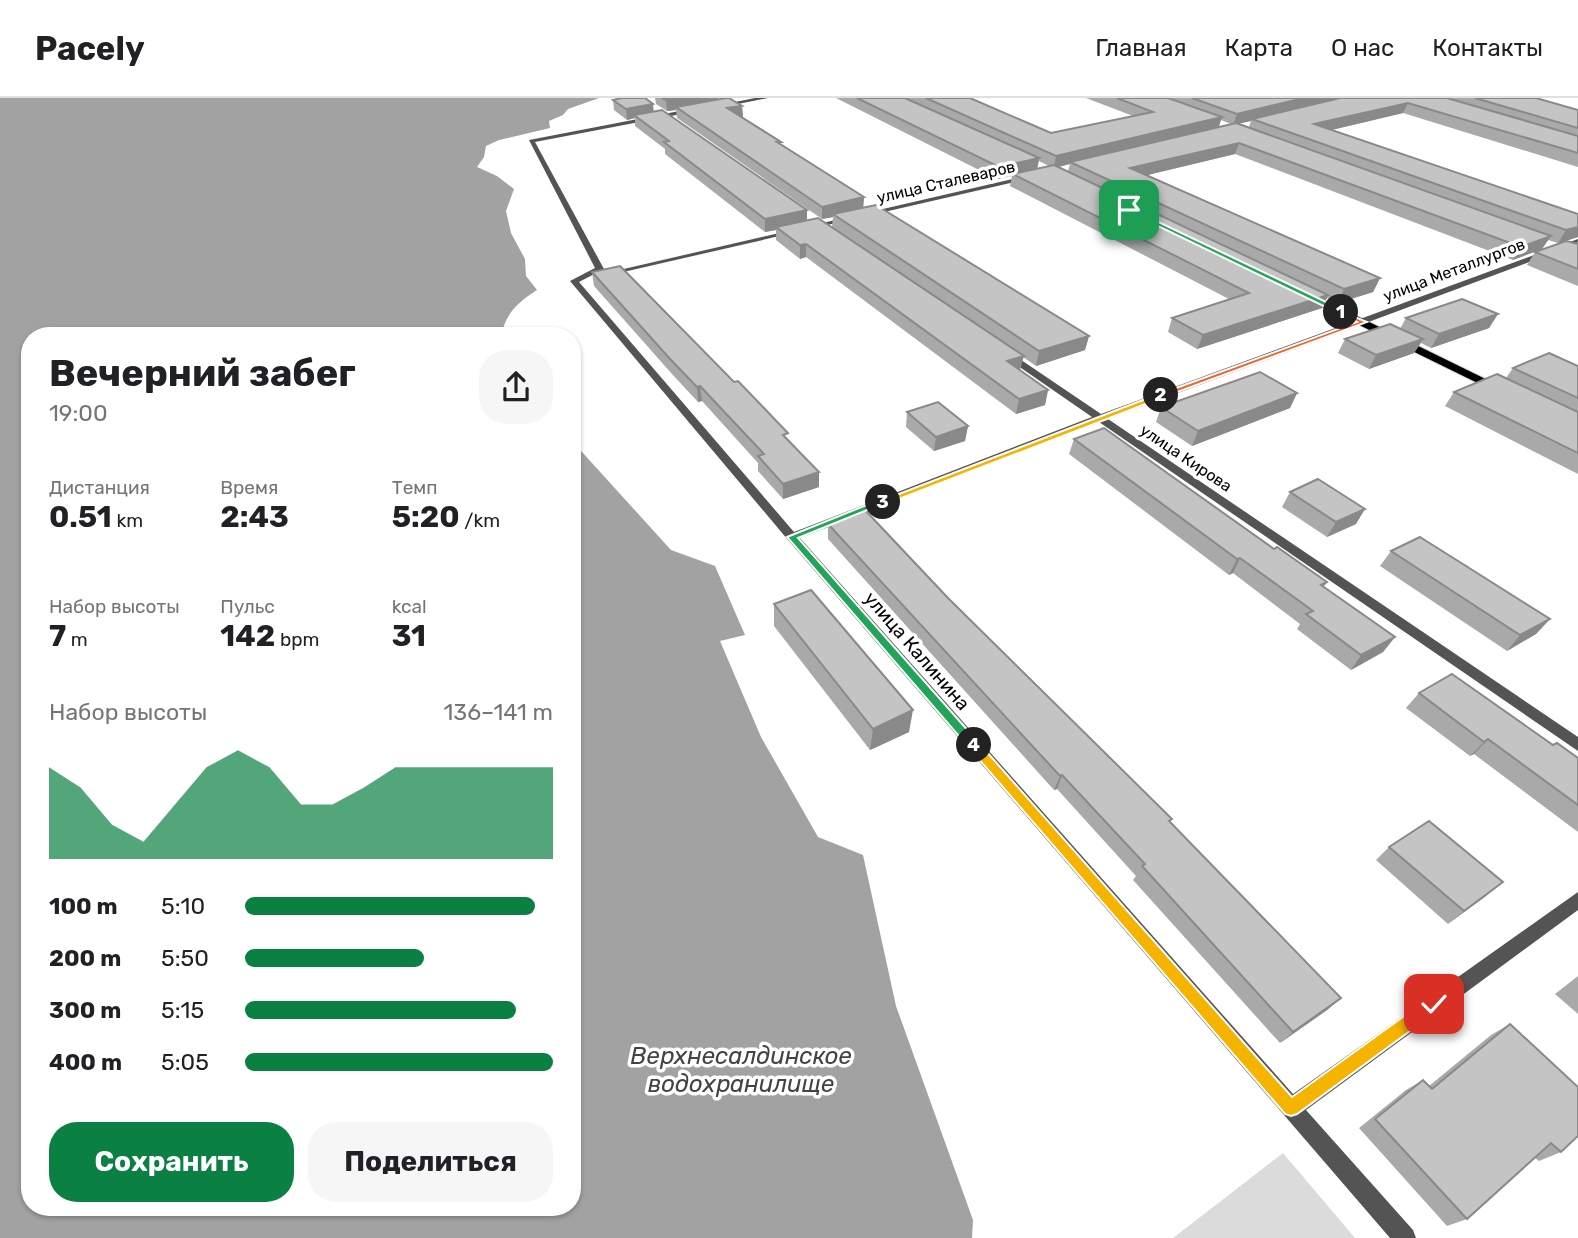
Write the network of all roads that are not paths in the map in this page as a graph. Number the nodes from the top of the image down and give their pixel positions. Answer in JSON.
{"nodes":[{"id":1,"x":765,"y":98,"type":"edge"},
{"id":2,"x":650,"y":107,"type":"edge"},
{"id":3,"x":713,"y":107,"type":"edge"},
{"id":4,"x":700,"y":109,"type":"edge"},
{"id":5,"x":661,"y":115,"type":"junction"},
{"id":6,"x":672,"y":123,"type":"edge"},
{"id":7,"x":1039,"y":175,"type":"edge"},
{"id":8,"x":807,"y":217,"type":"edge"},
{"id":9,"x":818,"y":225,"type":"junction"},
{"id":10,"x":830,"y":232,"type":"edge"},
{"id":11,"x":1578,"y":241,"type":"edge"},
{"id":12,"x":1544,"y":243,"type":"edge"},
{"id":13,"x":1562,"y":250,"type":"junction"},
{"id":14,"x":574,"y":281,"type":"junction"},
{"id":15,"x":1288,"y":286,"type":"edge"},
{"id":16,"x":1363,"y":322,"type":"junction"},
{"id":17,"x":998,"y":348,"type":"edge"},
{"id":18,"x":1518,"y":398,"type":"edge"},
{"id":19,"x":1100,"y":418,"type":"junction"},
{"id":20,"x":792,"y":537,"type":"junction"},
{"id":21,"x":1578,"y":745,"type":"edge"},
{"id":22,"x":1578,"y":900,"type":"edge"},
{"id":23,"x":1291,"y":1108,"type":"junction"},
{"id":24,"x":1405,"y":1238,"type":"edge"}],
"edges":[{"from":1,"to":3,"type":"street"},
{"from":2,"to":5,"type":"street"},
{"from":4,"to":5,"type":"street"},
{"from":5,"to":6,"type":"street"},
{"from":5,"to":14,"type":"street"},
{"from":7,"to":9,"type":"street","name":"улица Сталеваров"},
{"from":8,"to":9,"type":"street"},
{"from":9,"to":10,"type":"street"},
{"from":9,"to":14,"type":"street","name":"улица Сталеваров"},
{"from":11,"to":13,"type":"street","name":"улица Металлургов"},
{"from":12,"to":13,"type":"street"},
{"from":13,"to":16,"type":"street","name":"улица Металлургов"},
{"from":14,"to":20,"type":"street","name":"улица Калинина"},
{"from":15,"to":16,"type":"main road"},
{"from":16,"to":18,"type":"main road"},
{"from":16,"to":19,"type":"street","name":"улица Металлургов"},
{"from":17,"to":19,"type":"street","name":"улица Кирова"},
{"from":19,"to":20,"type":"street","name":"улица Металлургов"},
{"from":19,"to":21,"type":"street","name":"улица Кирова"},
{"from":20,"to":23,"type":"street","name":"улица Калинина"},
{"from":22,"to":23,"type":"street"},
{"from":23,"to":24,"type":"street","name":"улица Калинина"}]}
